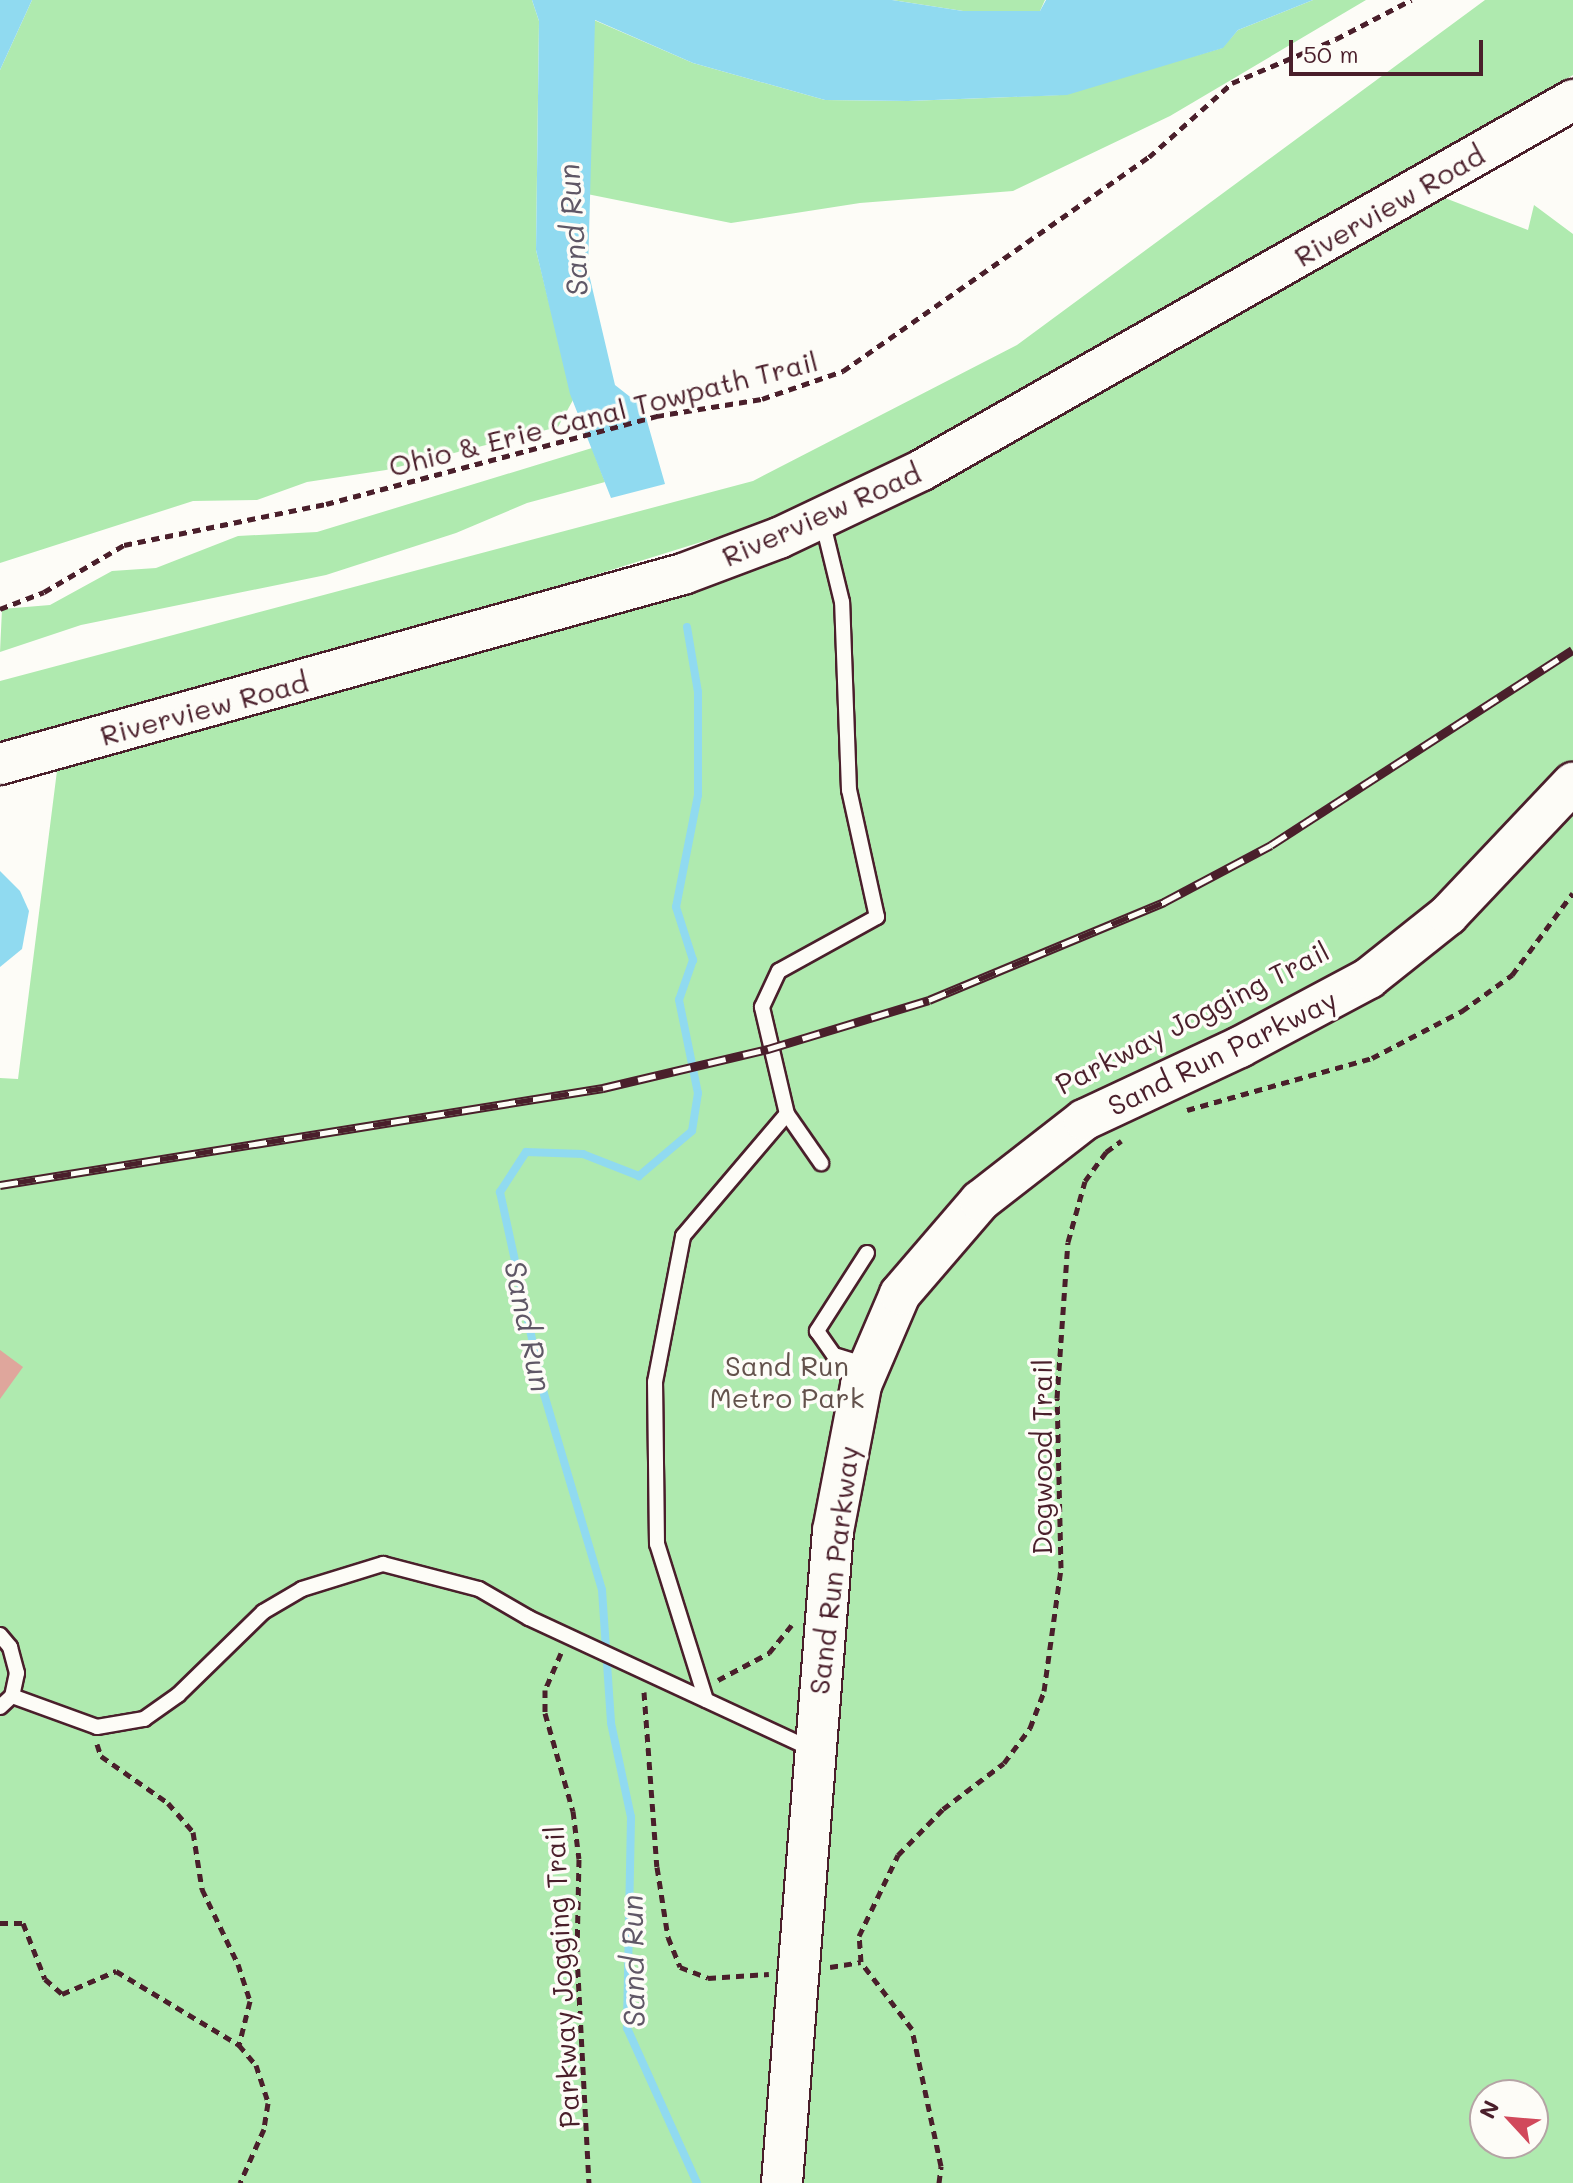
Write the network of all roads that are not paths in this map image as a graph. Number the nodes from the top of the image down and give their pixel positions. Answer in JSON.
{"nodes":[{"id":1,"x":1573,"y":100,"type":"edge"},
{"id":2,"x":822,"y":519,"type":"junction"},
{"id":3,"x":0,"y":764,"type":"edge"},
{"id":4,"x":1573,"y":783,"type":"edge"},
{"id":5,"x":787,"y":1114,"type":"junction"},
{"id":6,"x":821,"y":1163,"type":"dead end"},
{"id":7,"x":867,"y":1253,"type":"dead end"},
{"id":8,"x":867,"y":1365,"type":"junction"},
{"id":9,"x":0,"y":1635,"type":"edge"},
{"id":10,"x":12,"y":1696,"type":"junction"},
{"id":11,"x":706,"y":1700,"type":"junction"},
{"id":12,"x":0,"y":1707,"type":"edge"},
{"id":13,"x":813,"y":1751,"type":"junction"},
{"id":14,"x":782,"y":2183,"type":"edge"}],
"edges":[{"from":1,"to":2,"type":"street","name":"Riverview Road"},
{"from":2,"to":3,"type":"street","name":"Riverview Road"},
{"from":2,"to":5,"type":"lane"},
{"from":4,"to":8,"type":"street","name":"Sand Run Parkway"},
{"from":5,"to":6,"type":"lane"},
{"from":5,"to":11,"type":"lane"},
{"from":7,"to":8,"type":"lane"},
{"from":8,"to":13,"type":"street","name":"Sand Run Parkway"},
{"from":9,"to":10,"type":"lane"},
{"from":10,"to":11,"type":"lane"},
{"from":10,"to":12,"type":"lane"},
{"from":11,"to":13,"type":"lane"},
{"from":13,"to":14,"type":"street","name":"Sand Run Parkway"}]}
